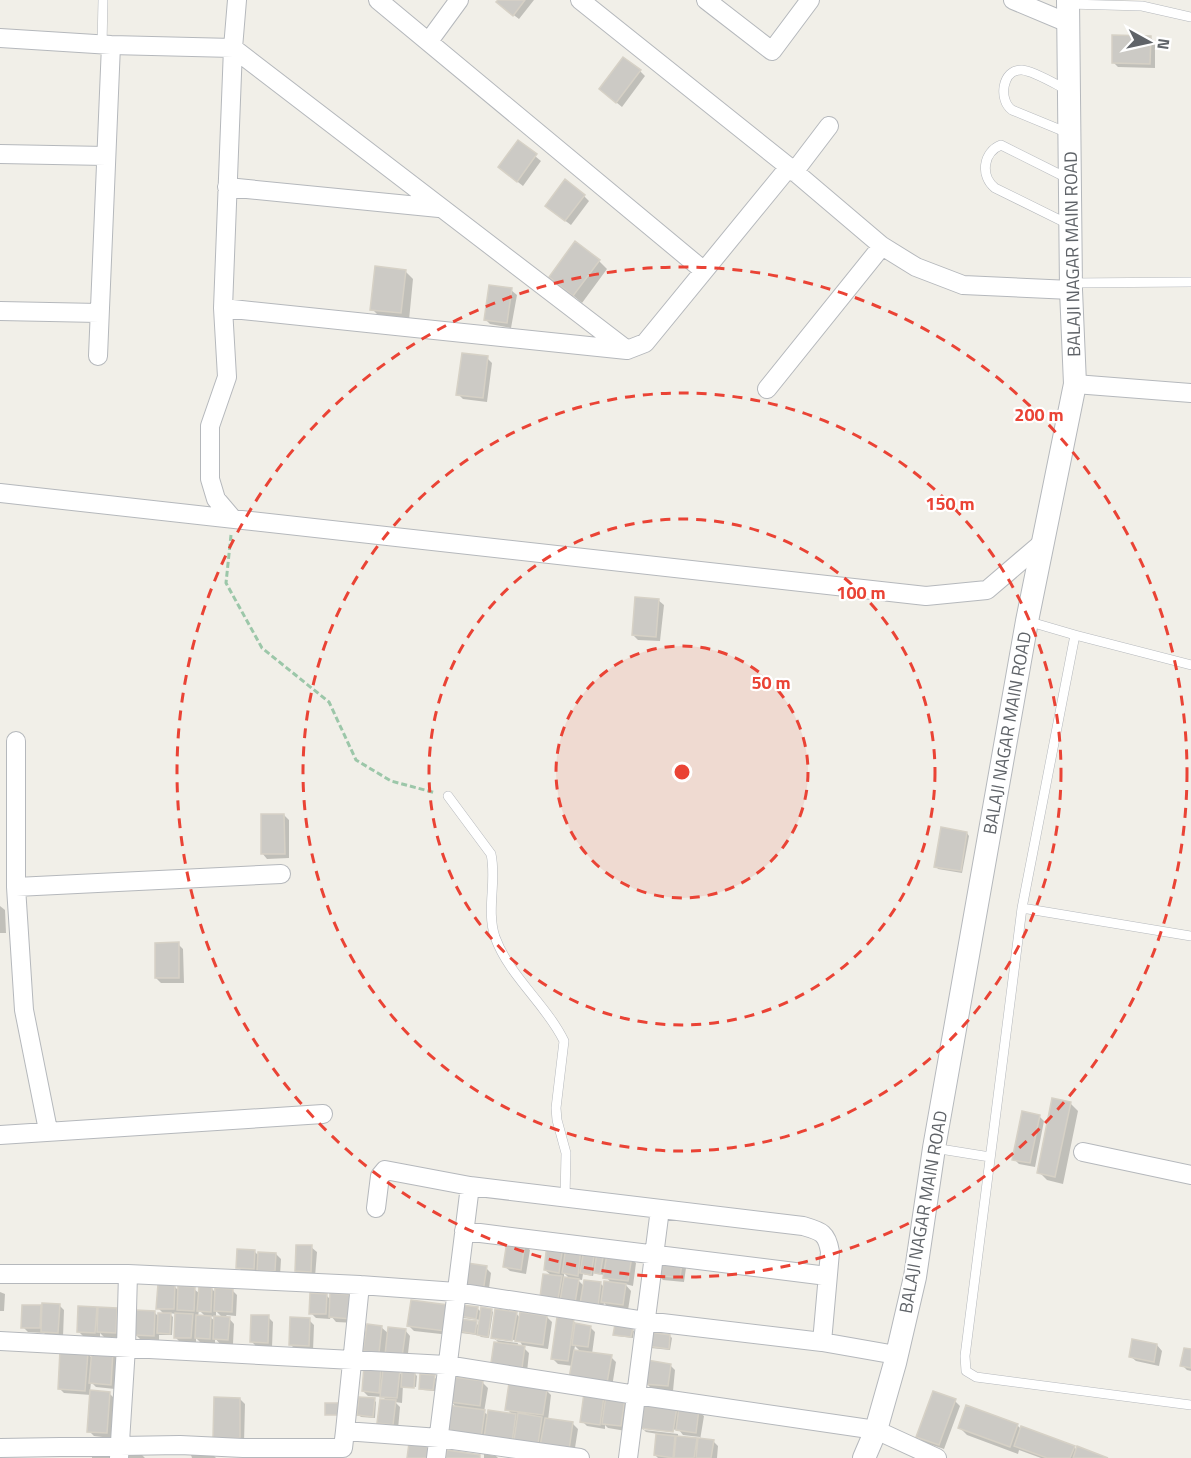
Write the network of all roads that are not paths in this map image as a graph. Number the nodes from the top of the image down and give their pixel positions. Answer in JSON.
{"nodes":[{"id":1,"x":103,"y":0,"type":"edge"},
{"id":2,"x":237,"y":0,"type":"edge"},
{"id":3,"x":378,"y":0,"type":"edge"},
{"id":4,"x":459,"y":0,"type":"edge"},
{"id":5,"x":580,"y":0,"type":"edge"},
{"id":6,"x":706,"y":0,"type":"edge"},
{"id":7,"x":810,"y":0,"type":"edge"},
{"id":8,"x":1014,"y":0,"type":"edge"},
{"id":9,"x":1068,"y":9,"type":"edge"},
{"id":10,"x":1191,"y":17,"type":"edge"},
{"id":11,"x":0,"y":38,"type":"edge"},
{"id":12,"x":429,"y":40,"type":"junction"},
{"id":13,"x":107,"y":45,"type":"junction"},
{"id":14,"x":233,"y":48,"type":"junction"},
{"id":15,"x":1069,"y":91,"type":"junction"},
{"id":16,"x":829,"y":126,"type":"dead end"},
{"id":17,"x":1069,"y":134,"type":"junction"},
{"id":18,"x":0,"y":154,"type":"edge"},
{"id":19,"x":106,"y":156,"type":"junction"},
{"id":20,"x":791,"y":169,"type":"junction"},
{"id":21,"x":1070,"y":179,"type":"junction"},
{"id":22,"x":227,"y":187,"type":"junction"},
{"id":23,"x":439,"y":208,"type":"junction"},
{"id":24,"x":1070,"y":225,"type":"junction"},
{"id":25,"x":882,"y":246,"type":"junction"},
{"id":26,"x":703,"y":270,"type":"junction"},
{"id":27,"x":1191,"y":282,"type":"edge"},
{"id":28,"x":1070,"y":287,"type":"junction"},
{"id":29,"x":223,"y":308,"type":"junction"},
{"id":30,"x":0,"y":311,"type":"edge"},
{"id":31,"x":99,"y":313,"type":"junction"},
{"id":32,"x":627,"y":351,"type":"junction"},
{"id":33,"x":98,"y":356,"type":"dead end"},
{"id":34,"x":1076,"y":384,"type":"junction"},
{"id":35,"x":767,"y":389,"type":"dead end"},
{"id":36,"x":1191,"y":393,"type":"edge"},
{"id":37,"x":0,"y":493,"type":"edge"},
{"id":38,"x":233,"y":519,"type":"junction"},
{"id":39,"x":1042,"y":543,"type":"junction"},
{"id":40,"x":1027,"y":621,"type":"junction"},
{"id":41,"x":1075,"y":636,"type":"junction"},
{"id":42,"x":1191,"y":665,"type":"edge"},
{"id":43,"x":16,"y":741,"type":"dead end"},
{"id":44,"x":448,"y":796,"type":"road end"},
{"id":45,"x":281,"y":874,"type":"dead end"},
{"id":46,"x":16,"y":887,"type":"junction"},
{"id":47,"x":1022,"y":908,"type":"junction"},
{"id":48,"x":1191,"y":936,"type":"edge"},
{"id":49,"x":323,"y":1114,"type":"dead end"},
{"id":50,"x":48,"y":1130,"type":"junction"},
{"id":51,"x":0,"y":1135,"type":"edge"},
{"id":52,"x":934,"y":1148,"type":"junction"},
{"id":53,"x":1083,"y":1152,"type":"dead end"},
{"id":54,"x":990,"y":1157,"type":"junction"},
{"id":55,"x":1191,"y":1175,"type":"edge"},
{"id":56,"x":470,"y":1186,"type":"junction"},
{"id":57,"x":565,"y":1198,"type":"junction"},
{"id":58,"x":376,"y":1208,"type":"dead end"},
{"id":59,"x":660,"y":1209,"type":"junction"},
{"id":60,"x":464,"y":1231,"type":"junction"},
{"id":61,"x":654,"y":1255,"type":"junction"},
{"id":62,"x":0,"y":1274,"type":"edge"},
{"id":63,"x":129,"y":1274,"type":"junction"},
{"id":64,"x":828,"y":1276,"type":"junction"},
{"id":65,"x":360,"y":1285,"type":"junction"},
{"id":66,"x":456,"y":1292,"type":"junction"},
{"id":67,"x":645,"y":1321,"type":"junction"},
{"id":68,"x":0,"y":1341,"type":"edge"},
{"id":69,"x":822,"y":1342,"type":"junction"},
{"id":70,"x":126,"y":1347,"type":"junction"},
{"id":71,"x":896,"y":1355,"type":"junction"},
{"id":72,"x":352,"y":1360,"type":"junction"},
{"id":73,"x":446,"y":1365,"type":"junction"},
{"id":74,"x":636,"y":1395,"type":"junction"},
{"id":75,"x":1191,"y":1405,"type":"edge"},
{"id":76,"x":876,"y":1430,"type":"junction"},
{"id":77,"x":345,"y":1431,"type":"junction"},
{"id":78,"x":439,"y":1438,"type":"junction"},
{"id":79,"x":0,"y":1448,"type":"edge"},
{"id":80,"x":180,"y":1451,"type":"edge"},
{"id":81,"x":53,"y":1452,"type":"edge"},
{"id":82,"x":119,"y":1452,"type":"edge"},
{"id":83,"x":243,"y":1453,"type":"edge"},
{"id":84,"x":304,"y":1454,"type":"edge"},
{"id":85,"x":436,"y":1458,"type":"edge"},
{"id":86,"x":580,"y":1458,"type":"edge"},
{"id":87,"x":628,"y":1458,"type":"edge"},
{"id":88,"x":864,"y":1458,"type":"edge"},
{"id":89,"x":937,"y":1458,"type":"edge"}],
"edges":[{"from":1,"to":13,"type":"lane"},
{"from":2,"to":14,"type":"street"},
{"from":3,"to":12,"type":"street"},
{"from":4,"to":12,"type":"street"},
{"from":5,"to":20,"type":"street"},
{"from":6,"to":7,"type":"street"},
{"from":8,"to":9,"type":"street"},
{"from":9,"to":10,"type":"lane"},
{"from":9,"to":15,"type":"street","name":"BALAJI NAGAR MAIN ROAD"},
{"from":11,"to":13,"type":"street"},
{"from":12,"to":26,"type":"street"},
{"from":13,"to":14,"type":"street"},
{"from":13,"to":19,"type":"street"},
{"from":14,"to":22,"type":"street"},
{"from":14,"to":23,"type":"street"},
{"from":15,"to":17,"type":"street","name":"BALAJI NAGAR MAIN ROAD"},
{"from":15,"to":17,"type":"lane"},
{"from":16,"to":20,"type":"street"},
{"from":17,"to":21,"type":"street","name":"BALAJI NAGAR MAIN ROAD"},
{"from":18,"to":19,"type":"street"},
{"from":19,"to":31,"type":"street"},
{"from":20,"to":25,"type":"street"},
{"from":20,"to":26,"type":"street"},
{"from":21,"to":24,"type":"street","name":"BALAJI NAGAR MAIN ROAD"},
{"from":21,"to":24,"type":"lane"},
{"from":22,"to":23,"type":"street"},
{"from":22,"to":29,"type":"street"},
{"from":23,"to":32,"type":"street"},
{"from":24,"to":28,"type":"street","name":"BALAJI NAGAR MAIN ROAD"},
{"from":25,"to":28,"type":"street"},
{"from":25,"to":35,"type":"street"},
{"from":26,"to":32,"type":"street"},
{"from":27,"to":28,"type":"lane"},
{"from":28,"to":34,"type":"street","name":"BALAJI NAGAR MAIN ROAD"},
{"from":29,"to":32,"type":"street"},
{"from":29,"to":38,"type":"street"},
{"from":30,"to":31,"type":"street"},
{"from":31,"to":33,"type":"street"},
{"from":34,"to":36,"type":"street"},
{"from":34,"to":39,"type":"street","name":"BALAJI NAGAR MAIN ROAD"},
{"from":37,"to":38,"type":"street"},
{"from":38,"to":39,"type":"street"},
{"from":39,"to":40,"type":"street","name":"BALAJI NAGAR MAIN ROAD"},
{"from":40,"to":41,"type":"lane"},
{"from":40,"to":52,"type":"street","name":"BALAJI NAGAR MAIN ROAD"},
{"from":41,"to":42,"type":"lane"},
{"from":41,"to":47,"type":"lane"},
{"from":43,"to":46,"type":"street"},
{"from":44,"to":57,"type":"lane"},
{"from":45,"to":46,"type":"street"},
{"from":46,"to":50,"type":"street"},
{"from":47,"to":48,"type":"lane"},
{"from":47,"to":54,"type":"lane"},
{"from":49,"to":50,"type":"street"},
{"from":50,"to":51,"type":"street"},
{"from":52,"to":54,"type":"lane"},
{"from":52,"to":71,"type":"street","name":"BALAJI NAGAR MAIN ROAD"},
{"from":53,"to":55,"type":"street"},
{"from":54,"to":75,"type":"lane"},
{"from":56,"to":57,"type":"street"},
{"from":56,"to":58,"type":"street"},
{"from":56,"to":60,"type":"street"},
{"from":57,"to":59,"type":"street"},
{"from":59,"to":61,"type":"street"},
{"from":59,"to":64,"type":"street"},
{"from":60,"to":61,"type":"street"},
{"from":60,"to":66,"type":"street"},
{"from":61,"to":64,"type":"street"},
{"from":61,"to":67,"type":"street"},
{"from":62,"to":63,"type":"street"},
{"from":63,"to":65,"type":"street"},
{"from":63,"to":70,"type":"street"},
{"from":64,"to":69,"type":"street"},
{"from":65,"to":66,"type":"street"},
{"from":65,"to":72,"type":"street"},
{"from":66,"to":67,"type":"street"},
{"from":66,"to":73,"type":"street"},
{"from":67,"to":69,"type":"street"},
{"from":67,"to":74,"type":"street"},
{"from":68,"to":70,"type":"street"},
{"from":69,"to":71,"type":"street"},
{"from":70,"to":72,"type":"street"},
{"from":70,"to":82,"type":"street"},
{"from":71,"to":76,"type":"street","name":"BALAJI NAGAR MAIN ROAD"},
{"from":72,"to":73,"type":"street"},
{"from":72,"to":77,"type":"street"},
{"from":73,"to":74,"type":"street"},
{"from":73,"to":78,"type":"street"},
{"from":74,"to":76,"type":"street"},
{"from":74,"to":87,"type":"street"},
{"from":76,"to":88,"type":"street","name":"BALAJI NAGAR MAIN ROAD"},
{"from":76,"to":89,"type":"street"},
{"from":77,"to":78,"type":"street"},
{"from":77,"to":84,"type":"street"},
{"from":78,"to":85,"type":"street"},
{"from":78,"to":86,"type":"street"},
{"from":79,"to":81,"type":"street"},
{"from":80,"to":82,"type":"street"},
{"from":80,"to":83,"type":"street"},
{"from":81,"to":82,"type":"street"},
{"from":83,"to":84,"type":"street"}]}
